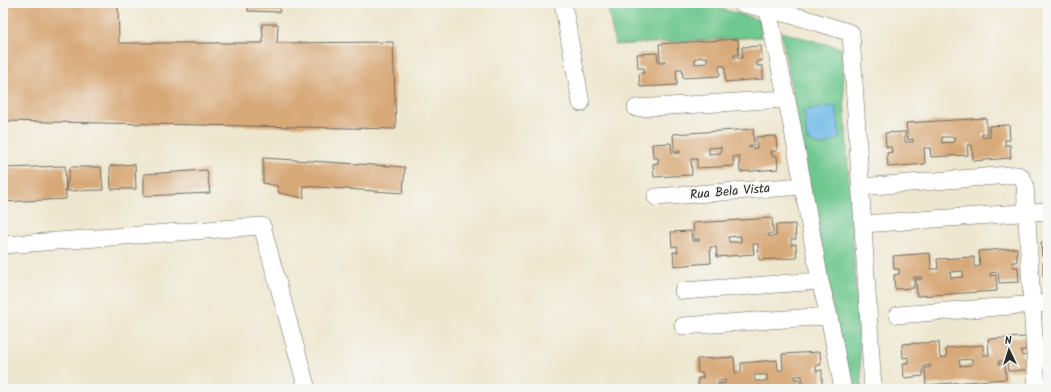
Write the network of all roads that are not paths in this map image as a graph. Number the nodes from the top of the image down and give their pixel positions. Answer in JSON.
{"nodes":[{"id":1,"x":563,"y":3,"type":"edge"},
{"id":2,"x":741,"y":3,"type":"edge"},
{"id":3,"x":768,"y":10,"type":"junction"},
{"id":4,"x":804,"y":11,"type":"edge"},
{"id":5,"x":786,"y":99,"type":"junction"},
{"id":6,"x":581,"y":103,"type":"dead end"},
{"id":7,"x":636,"y":108,"type":"dead end"},
{"id":8,"x":803,"y":186,"type":"junction"},
{"id":9,"x":861,"y":187,"type":"junction"},
{"id":10,"x":656,"y":198,"type":"dead end"},
{"id":11,"x":1048,"y":211,"type":"edge"},
{"id":12,"x":1027,"y":213,"type":"junction"},
{"id":13,"x":863,"y":224,"type":"junction"},
{"id":14,"x":3,"y":244,"type":"edge"},
{"id":15,"x":820,"y":281,"type":"junction"},
{"id":16,"x":683,"y":291,"type":"dead end"},
{"id":17,"x":1040,"y":304,"type":"edge"},
{"id":18,"x":898,"y":314,"type":"dead end"},
{"id":19,"x":828,"y":316,"type":"junction"},
{"id":20,"x":683,"y":326,"type":"dead end"},
{"id":21,"x":307,"y":389,"type":"edge"},
{"id":22,"x":843,"y":389,"type":"edge"},
{"id":23,"x":873,"y":389,"type":"edge"},
{"id":24,"x":1037,"y":389,"type":"edge"}],
"edges":[{"from":1,"to":6,"type":"street"},
{"from":2,"to":3,"type":"street"},
{"from":3,"to":4,"type":"street"},
{"from":3,"to":5,"type":"street"},
{"from":4,"to":9,"type":"street"},
{"from":5,"to":7,"type":"street"},
{"from":5,"to":8,"type":"street"},
{"from":8,"to":10,"type":"street","name":"Rua Bela Vista"},
{"from":8,"to":15,"type":"street"},
{"from":9,"to":12,"type":"street"},
{"from":9,"to":13,"type":"street"},
{"from":11,"to":12,"type":"street"},
{"from":12,"to":13,"type":"street"},
{"from":12,"to":17,"type":"street"},
{"from":13,"to":23,"type":"street"},
{"from":14,"to":21,"type":"street"},
{"from":15,"to":16,"type":"street"},
{"from":15,"to":19,"type":"street"},
{"from":17,"to":18,"type":"street"},
{"from":17,"to":24,"type":"street"},
{"from":19,"to":20,"type":"street"},
{"from":19,"to":22,"type":"street"}]}
